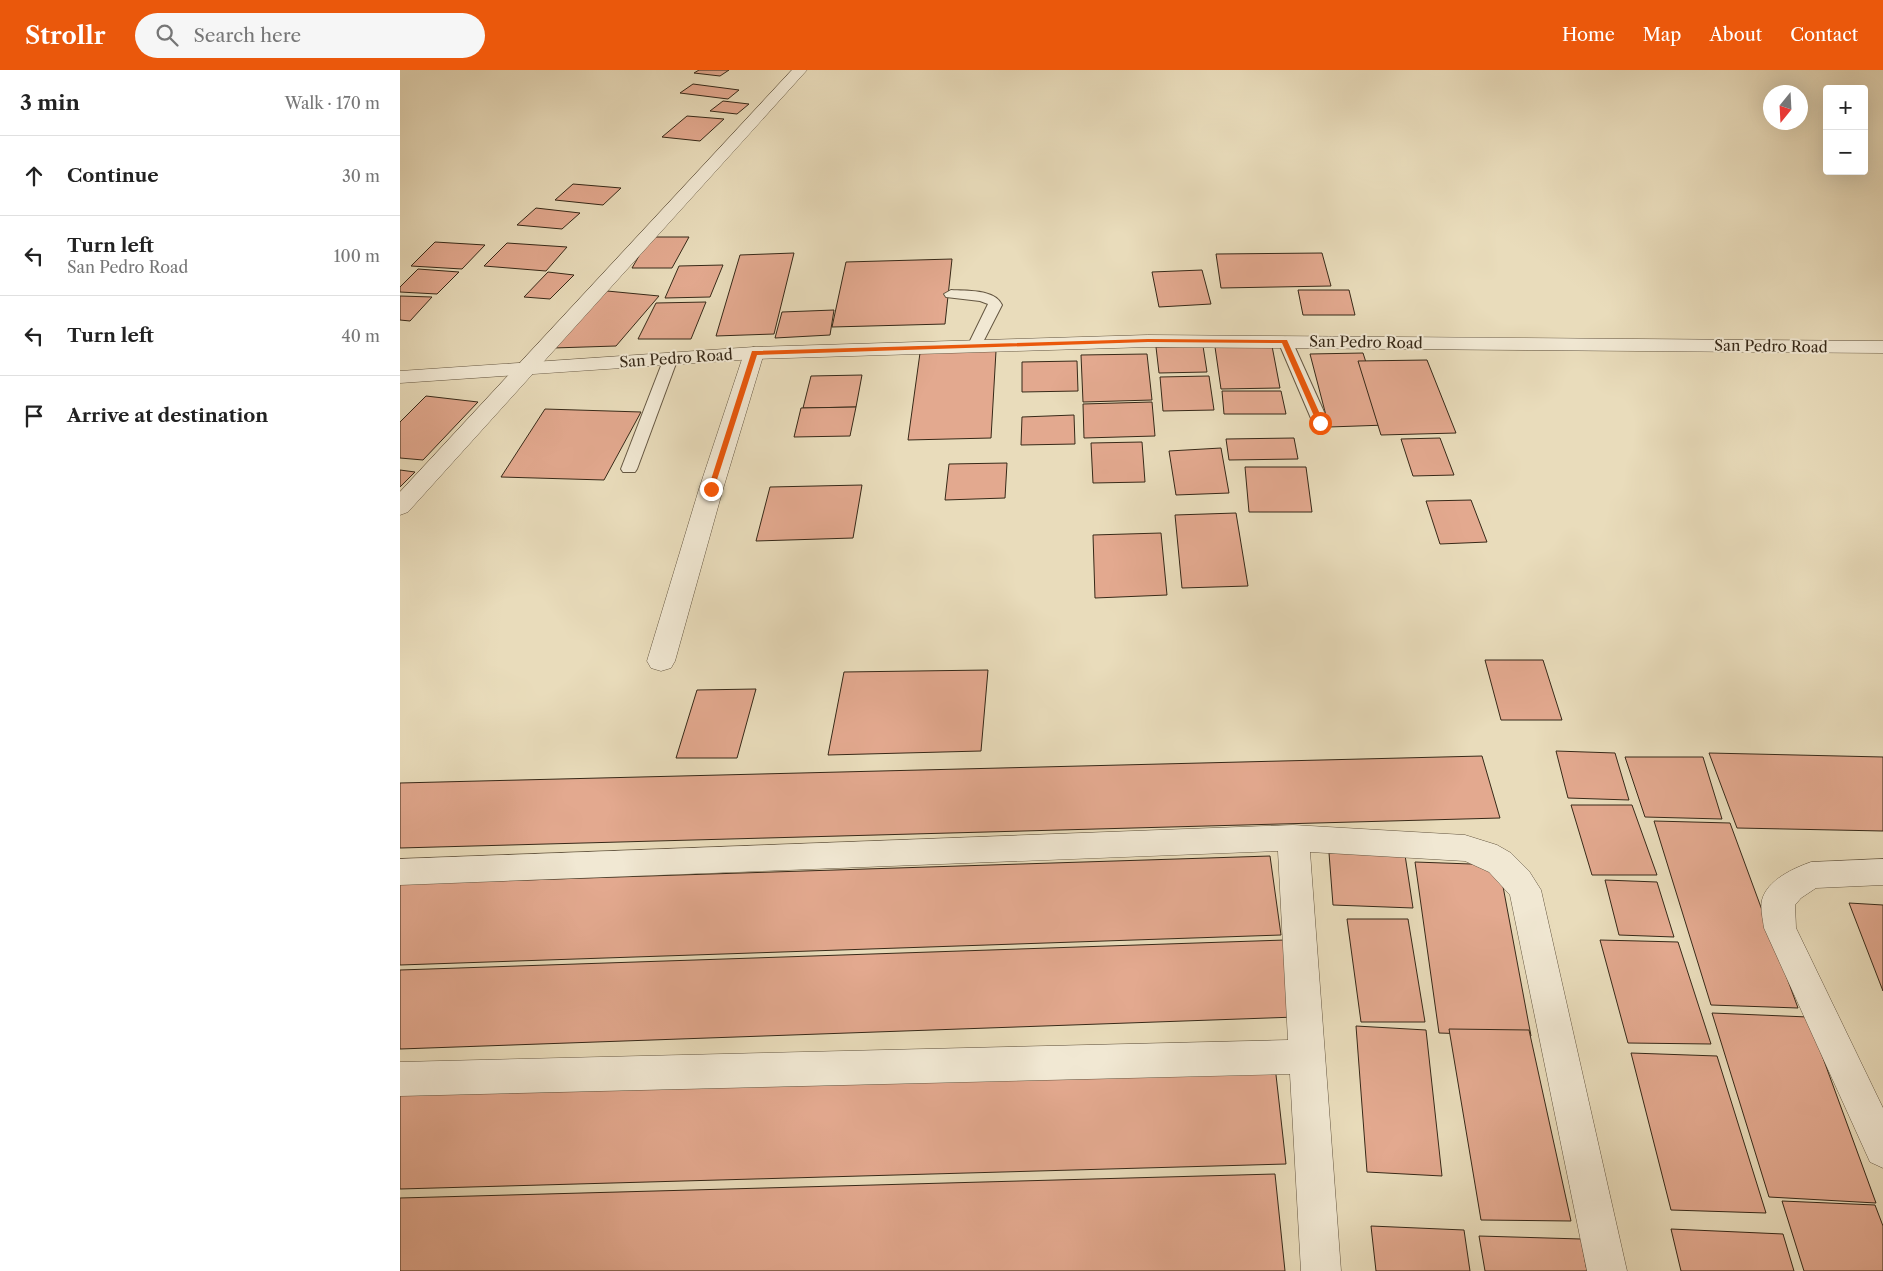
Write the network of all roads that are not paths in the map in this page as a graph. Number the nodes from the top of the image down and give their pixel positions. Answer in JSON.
{"nodes":[{"id":1,"x":800,"y":70,"type":"edge"},
{"id":2,"x":951,"y":294,"type":"dead end"},
{"id":3,"x":1284,"y":341,"type":"junction"},
{"id":4,"x":975,"y":345,"type":"junction"},
{"id":5,"x":1883,"y":347,"type":"edge"},
{"id":6,"x":754,"y":353,"type":"junction"},
{"id":7,"x":670,"y":358,"type":"junction"},
{"id":8,"x":528,"y":368,"type":"junction"},
{"id":9,"x":400,"y":377,"type":"edge"},
{"id":10,"x":1320,"y":423,"type":"dead end"},
{"id":11,"x":629,"y":469,"type":"dead end"},
{"id":12,"x":400,"y":507,"type":"edge"},
{"id":13,"x":661,"y":661,"type":"dead end"},
{"id":14,"x":1293,"y":838,"type":"junction"},
{"id":15,"x":400,"y":872,"type":"edge"},
{"id":16,"x":1883,"y":872,"type":"edge"},
{"id":17,"x":1308,"y":1057,"type":"junction"},
{"id":18,"x":400,"y":1079,"type":"edge"},
{"id":19,"x":1882,"y":1145,"type":"edge"},
{"id":20,"x":1321,"y":1271,"type":"edge"},
{"id":21,"x":1606,"y":1271,"type":"edge"}],
"edges":[{"from":1,"to":8,"type":"street"},
{"from":2,"to":4,"type":"lane"},
{"from":3,"to":4,"type":"street","name":"San Pedro Road"},
{"from":3,"to":5,"type":"street","name":"San Pedro Road"},
{"from":3,"to":10,"type":"lane"},
{"from":4,"to":6,"type":"street","name":"San Pedro Road"},
{"from":6,"to":7,"type":"street","name":"San Pedro Road"},
{"from":6,"to":13,"type":"street"},
{"from":7,"to":8,"type":"street","name":"San Pedro Road"},
{"from":7,"to":11,"type":"lane"},
{"from":8,"to":9,"type":"street","name":"San Pedro Road"},
{"from":8,"to":12,"type":"street"},
{"from":14,"to":15,"type":"street"},
{"from":14,"to":17,"type":"street"},
{"from":14,"to":21,"type":"street"},
{"from":16,"to":19,"type":"street"},
{"from":17,"to":18,"type":"street"},
{"from":17,"to":20,"type":"street"}]}
